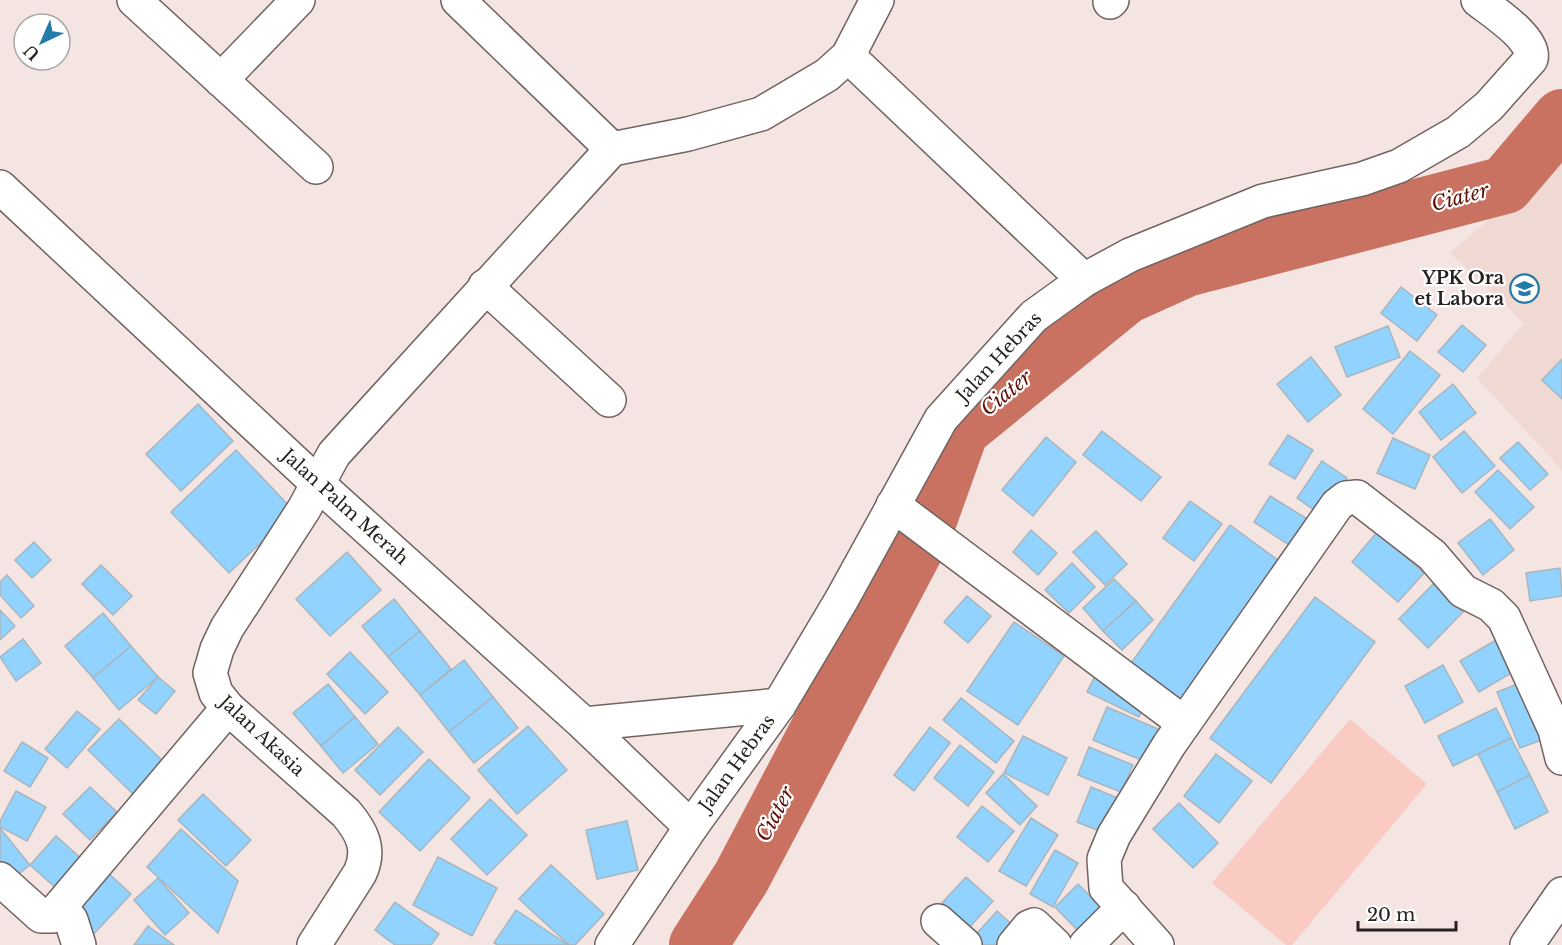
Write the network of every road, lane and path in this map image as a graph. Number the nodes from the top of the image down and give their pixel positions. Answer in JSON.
{"nodes":[{"id":1,"x":134,"y":0,"type":"edge"},
{"id":2,"x":298,"y":0,"type":"edge"},
{"id":3,"x":458,"y":0,"type":"edge"},
{"id":4,"x":877,"y":0,"type":"edge"},
{"id":5,"x":1478,"y":0,"type":"edge"},
{"id":6,"x":848,"y":56,"type":"junction"},
{"id":7,"x":221,"y":80,"type":"junction"},
{"id":8,"x":612,"y":149,"type":"junction"},
{"id":9,"x":316,"y":167,"type":"dead end"},
{"id":10,"x":0,"y":187,"type":"edge"},
{"id":11,"x":1084,"y":280,"type":"junction"},
{"id":12,"x":485,"y":286,"type":"junction"},
{"id":13,"x":609,"y":400,"type":"dead end"},
{"id":14,"x":317,"y":483,"type":"junction"},
{"id":15,"x":899,"y":509,"type":"junction"},
{"id":16,"x":779,"y":705,"type":"junction"},
{"id":17,"x":228,"y":708,"type":"junction"},
{"id":18,"x":1184,"y":723,"type":"junction"},
{"id":19,"x":584,"y":724,"type":"junction"},
{"id":20,"x":1562,"y":758,"type":"edge"},
{"id":21,"x":691,"y":827,"type":"junction"},
{"id":22,"x":0,"y":879,"type":"edge"},
{"id":23,"x":1562,"y":894,"type":"edge"},
{"id":24,"x":61,"y":907,"type":"junction"},
{"id":25,"x":1124,"y":907,"type":"junction"},
{"id":26,"x":938,"y":921,"type":"dead end"},
{"id":27,"x":79,"y":945,"type":"edge"},
{"id":28,"x":314,"y":945,"type":"edge"},
{"id":29,"x":612,"y":945,"type":"edge"},
{"id":30,"x":965,"y":945,"type":"edge"},
{"id":31,"x":1014,"y":945,"type":"edge"},
{"id":32,"x":1055,"y":945,"type":"edge"},
{"id":33,"x":1086,"y":945,"type":"edge"},
{"id":34,"x":1157,"y":945,"type":"edge"},
{"id":35,"x":1527,"y":945,"type":"edge"}],
"edges":[{"from":1,"to":7,"type":"street"},
{"from":2,"to":7,"type":"street"},
{"from":3,"to":8,"type":"street"},
{"from":4,"to":6,"type":"street"},
{"from":5,"to":11,"type":"street","name":"Jalan Hebras"},
{"from":6,"to":8,"type":"street"},
{"from":6,"to":11,"type":"street"},
{"from":7,"to":9,"type":"street"},
{"from":8,"to":12,"type":"street","name":"Jalan Akasia"},
{"from":10,"to":14,"type":"street","name":"Jalan Palm Merah"},
{"from":11,"to":15,"type":"street","name":"Jalan Hebras"},
{"from":12,"to":13,"type":"street"},
{"from":12,"to":14,"type":"street","name":"Jalan Akasia"},
{"from":14,"to":17,"type":"street","name":"Jalan Akasia"},
{"from":14,"to":19,"type":"street","name":"Jalan Palm Merah"},
{"from":15,"to":16,"type":"street","name":"Jalan Hebras"},
{"from":15,"to":18,"type":"street"},
{"from":16,"to":19,"type":"street"},
{"from":16,"to":21,"type":"street","name":"Jalan Hebras"},
{"from":17,"to":24,"type":"street"},
{"from":17,"to":28,"type":"street","name":"Jalan Akasia"},
{"from":18,"to":20,"type":"street"},
{"from":18,"to":25,"type":"street"},
{"from":19,"to":21,"type":"street","name":"Jalan Palm Merah"},
{"from":21,"to":29,"type":"street","name":"Jalan Hebras"},
{"from":22,"to":24,"type":"street"},
{"from":23,"to":35,"type":"street"},
{"from":24,"to":27,"type":"street"},
{"from":25,"to":33,"type":"street"},
{"from":25,"to":34,"type":"street"},
{"from":26,"to":30,"type":"street"},
{"from":31,"to":32,"type":"street"}]}
